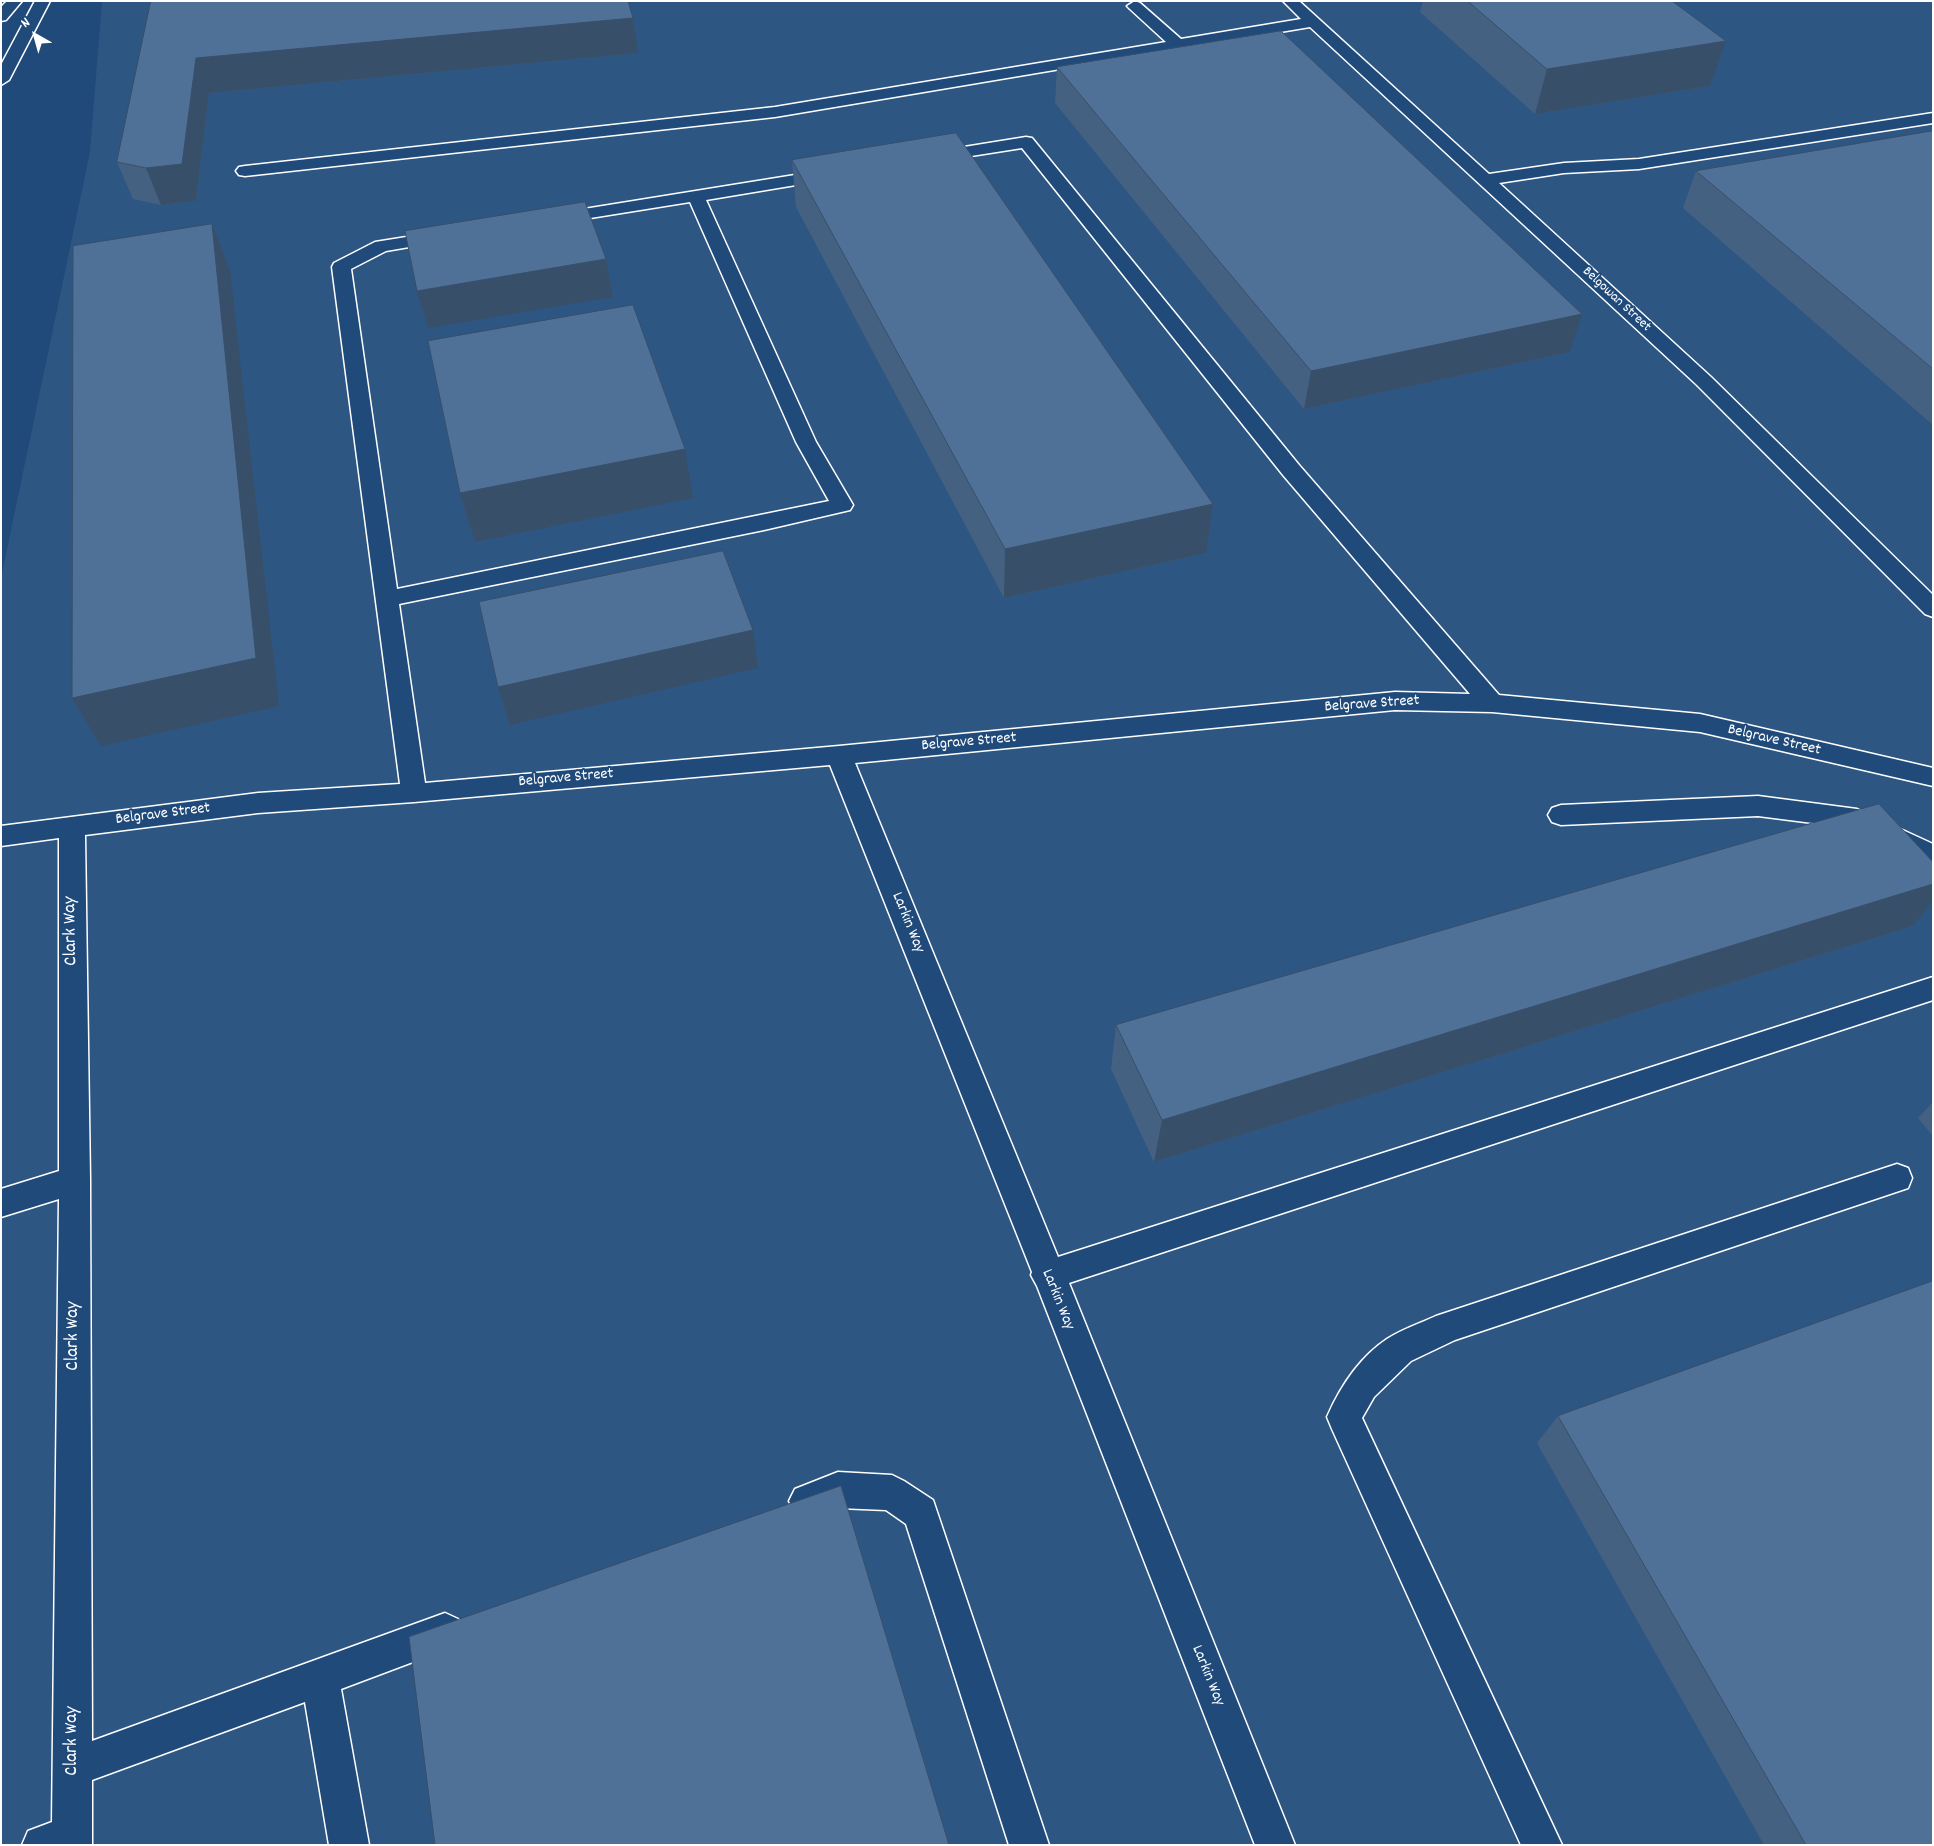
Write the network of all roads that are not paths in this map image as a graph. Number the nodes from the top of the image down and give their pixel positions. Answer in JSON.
{"nodes":[{"id":1,"x":15,"y":1,"type":"edge"},
{"id":2,"x":43,"y":1,"type":"edge"},
{"id":3,"x":1290,"y":1,"type":"edge"},
{"id":4,"x":1135,"y":6,"type":"dead end"},
{"id":5,"x":1,"y":17,"type":"edge"},
{"id":6,"x":1313,"y":22,"type":"junction"},
{"id":7,"x":1177,"y":44,"type":"junction"},
{"id":8,"x":1,"y":80,"type":"edge"},
{"id":9,"x":1933,"y":118,"type":"edge"},
{"id":10,"x":910,"y":161,"type":"edge"},
{"id":11,"x":245,"y":171,"type":"dead end"},
{"id":12,"x":852,"y":171,"type":"edge"},
{"id":13,"x":1486,"y":180,"type":"junction"},
{"id":14,"x":696,"y":197,"type":"junction"},
{"id":15,"x":538,"y":222,"type":"edge"},
{"id":16,"x":460,"y":234,"type":"edge"},
{"id":17,"x":387,"y":599,"type":"junction"},
{"id":18,"x":1933,"y":609,"type":"edge"},
{"id":19,"x":1492,"y":703,"type":"junction"},
{"id":20,"x":839,"y":755,"type":"junction"},
{"id":21,"x":1933,"y":777,"type":"edge"},
{"id":22,"x":414,"y":793,"type":"junction"},
{"id":23,"x":1561,"y":814,"type":"dead end"},
{"id":24,"x":72,"y":826,"type":"junction"},
{"id":25,"x":1,"y":836,"type":"edge"},
{"id":26,"x":1933,"y":856,"type":"edge"},
{"id":27,"x":1933,"y":988,"type":"edge"},
{"id":28,"x":1897,"y":1178,"type":"dead end"},
{"id":29,"x":75,"y":1180,"type":"junction"},
{"id":30,"x":1,"y":1203,"type":"edge"},
{"id":31,"x":1047,"y":1275,"type":"junction"},
{"id":32,"x":773,"y":1513,"type":"edge"},
{"id":33,"x":477,"y":1620,"type":"edge"},
{"id":34,"x":320,"y":1676,"type":"junction"},
{"id":35,"x":73,"y":1767,"type":"junction"},
{"id":36,"x":62,"y":1842,"type":"edge"},
{"id":37,"x":349,"y":1845,"type":"edge"},
{"id":38,"x":1029,"y":1845,"type":"edge"},
{"id":39,"x":1275,"y":1845,"type":"edge"},
{"id":40,"x":1542,"y":1845,"type":"edge"}],
"edges":[{"from":1,"to":5,"type":"main road"},
{"from":2,"to":8,"type":"main road"},
{"from":3,"to":6,"type":"main road","name":"Belgowan Street"},
{"from":4,"to":7,"type":"main road"},
{"from":6,"to":7,"type":"main road"},
{"from":6,"to":13,"type":"main road","name":"Belgowan Street"},
{"from":7,"to":11,"type":"main road"},
{"from":9,"to":13,"type":"main road"},
{"from":10,"to":19,"type":"main road"},
{"from":12,"to":14,"type":"main road"},
{"from":13,"to":18,"type":"main road","name":"Belgowan Street"},
{"from":14,"to":15,"type":"main road"},
{"from":14,"to":17,"type":"main road"},
{"from":16,"to":17,"type":"main road"},
{"from":17,"to":22,"type":"main road"},
{"from":19,"to":20,"type":"main road","name":"Belgrave Street"},
{"from":19,"to":21,"type":"main road","name":"Belgrave Street"},
{"from":20,"to":22,"type":"main road","name":"Belgrave Street"},
{"from":20,"to":31,"type":"main road","name":"Larkin Way"},
{"from":22,"to":24,"type":"main road","name":"Belgrave Street"},
{"from":23,"to":26,"type":"main road"},
{"from":24,"to":25,"type":"main road","name":"Belgrave Street"},
{"from":24,"to":29,"type":"main road","name":"Clark Way"},
{"from":27,"to":31,"type":"main road"},
{"from":28,"to":40,"type":"main road"},
{"from":29,"to":30,"type":"main road"},
{"from":29,"to":35,"type":"main road","name":"Clark Way"},
{"from":31,"to":39,"type":"main road","name":"Larkin Way"},
{"from":32,"to":38,"type":"main road"},
{"from":33,"to":34,"type":"main road"},
{"from":34,"to":35,"type":"main road"},
{"from":34,"to":37,"type":"main road"},
{"from":35,"to":36,"type":"main road","name":"Clark Way"}]}
